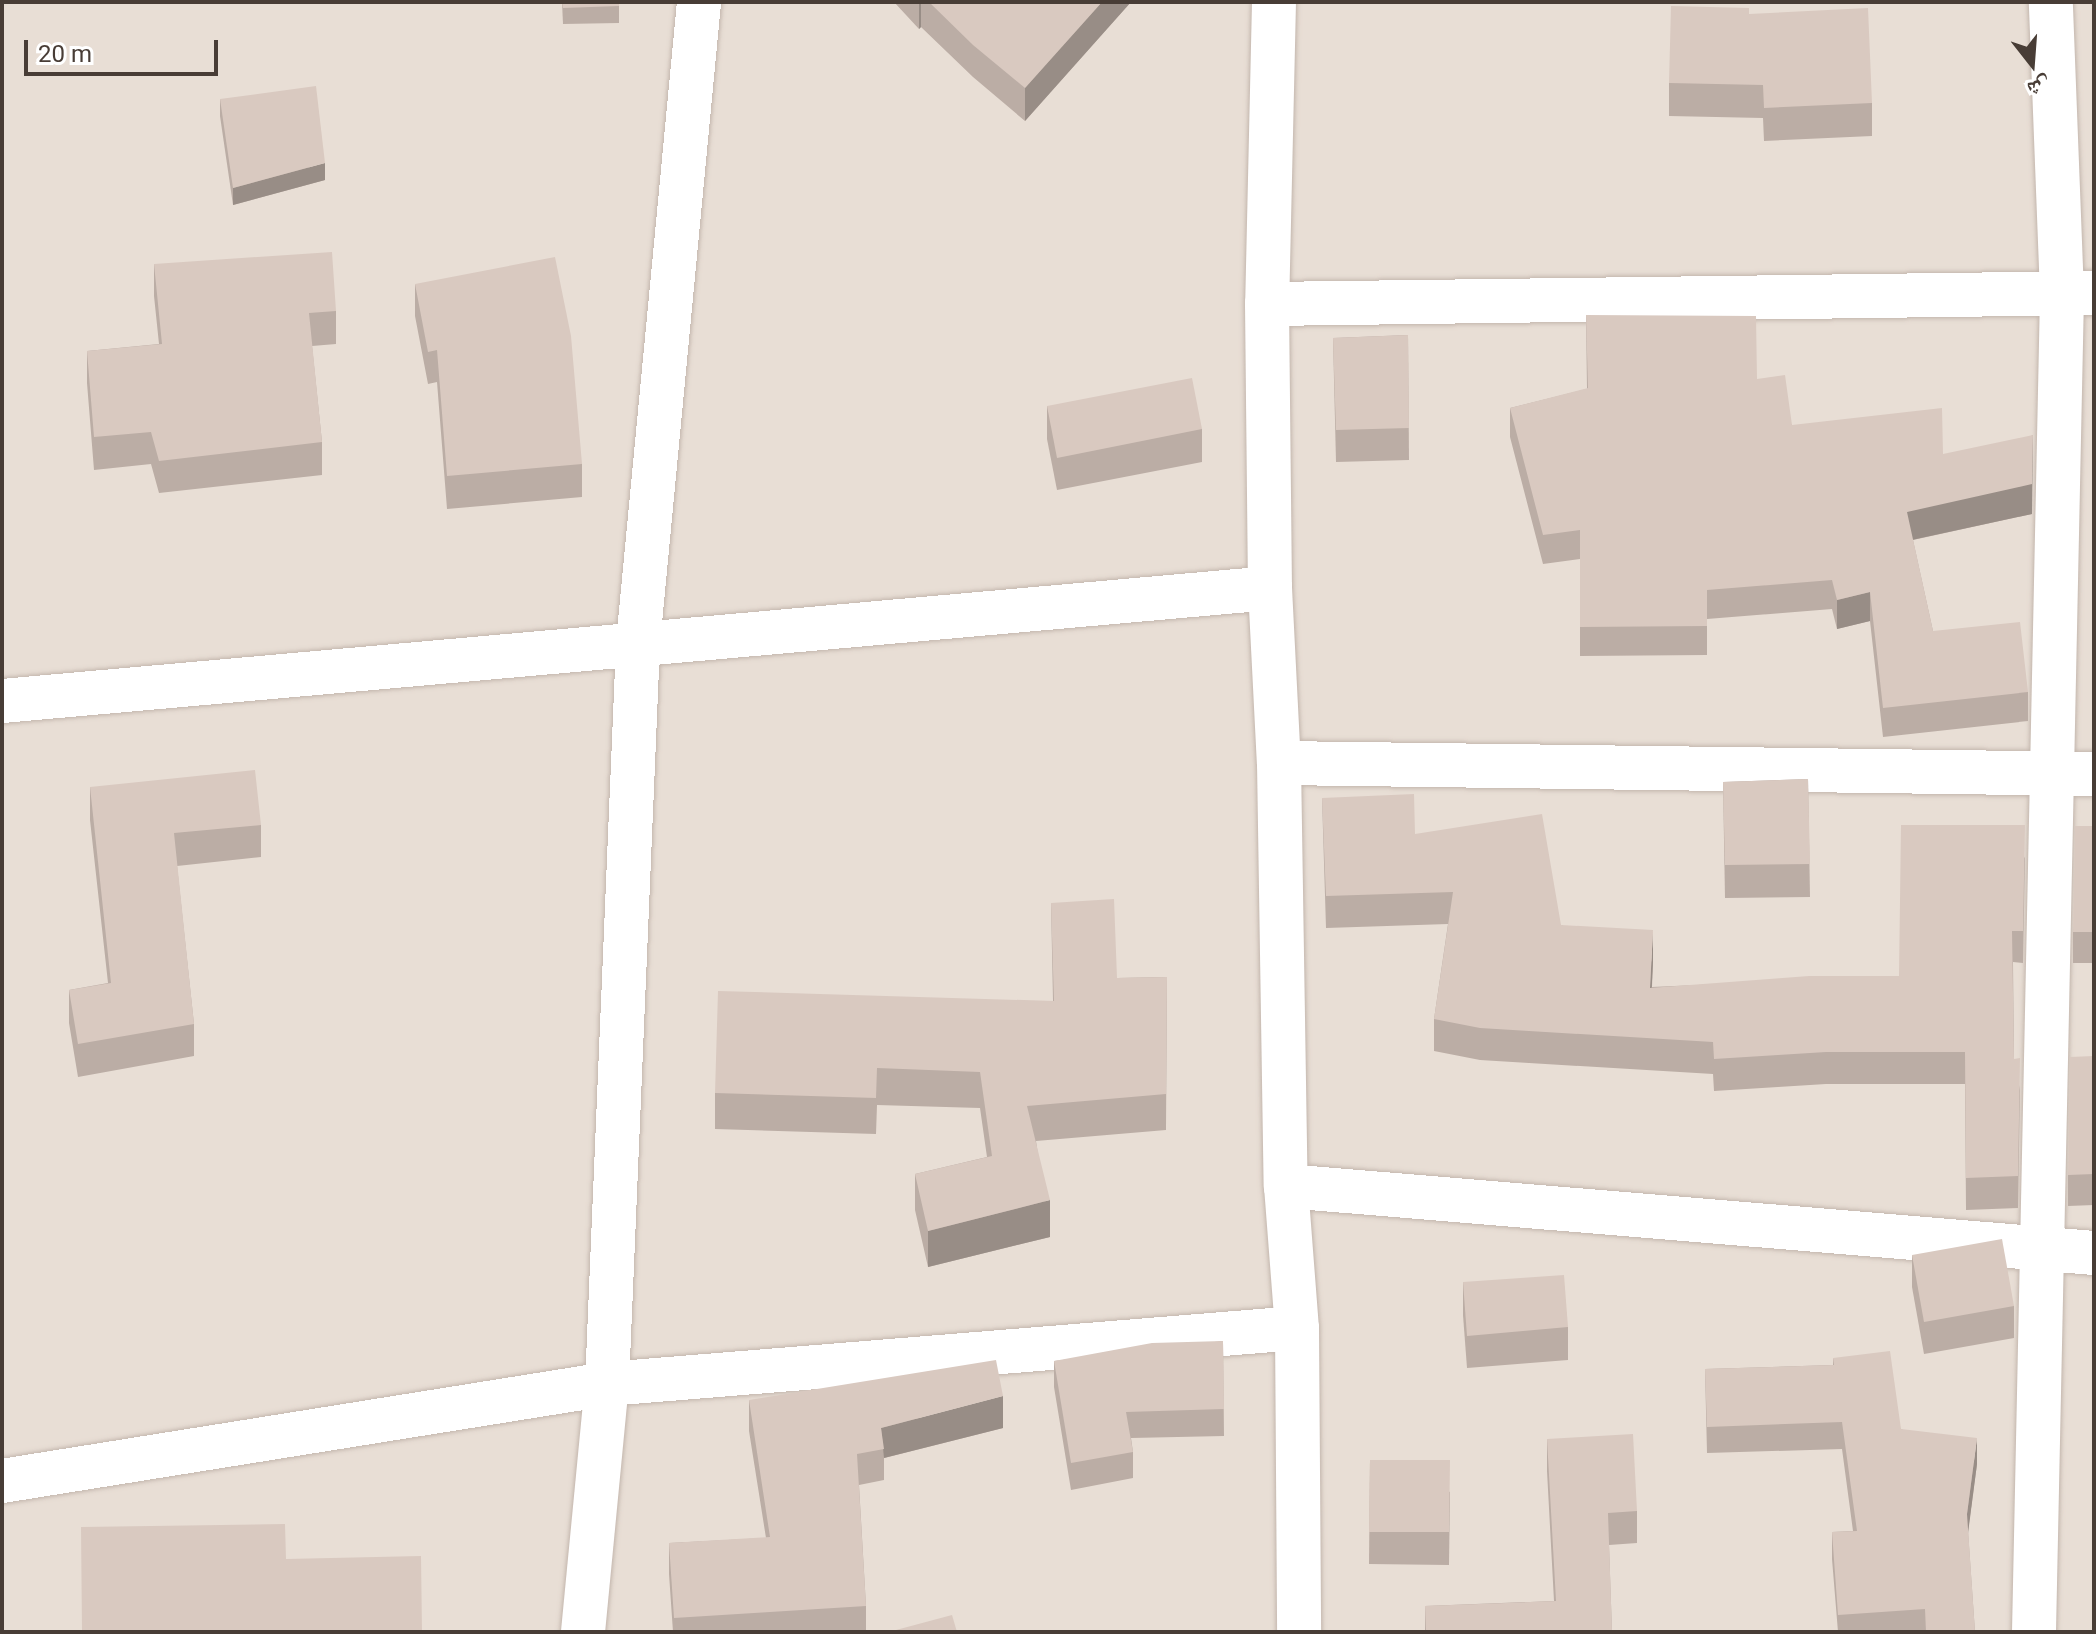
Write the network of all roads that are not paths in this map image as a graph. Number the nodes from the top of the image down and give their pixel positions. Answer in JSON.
{"nodes":[{"id":1,"x":699,"y":2,"type":"edge"},
{"id":2,"x":1274,"y":2,"type":"edge"},
{"id":3,"x":2051,"y":2,"type":"edge"},
{"id":4,"x":2078,"y":293,"type":"edge"},
{"id":5,"x":1267,"y":304,"type":"junction"},
{"id":6,"x":1270,"y":588,"type":"junction"},
{"id":7,"x":638,"y":643,"type":"junction"},
{"id":8,"x":2,"y":701,"type":"edge"},
{"id":9,"x":1279,"y":763,"type":"junction"},
{"id":10,"x":2074,"y":774,"type":"edge"},
{"id":11,"x":1286,"y":1186,"type":"junction"},
{"id":12,"x":2042,"y":1250,"type":"junction"},
{"id":13,"x":2094,"y":1253,"type":"edge"},
{"id":14,"x":1297,"y":1328,"type":"junction"},
{"id":15,"x":607,"y":1384,"type":"junction"},
{"id":16,"x":2,"y":1481,"type":"edge"},
{"id":17,"x":583,"y":1632,"type":"edge"},
{"id":18,"x":1299,"y":1632,"type":"edge"},
{"id":19,"x":2034,"y":1632,"type":"edge"}],
"edges":[{"from":1,"to":7,"type":"street"},
{"from":2,"to":5,"type":"street"},
{"from":3,"to":4,"type":"street"},
{"from":4,"to":5,"type":"street"},
{"from":4,"to":10,"type":"street"},
{"from":5,"to":6,"type":"street"},
{"from":6,"to":7,"type":"street"},
{"from":6,"to":9,"type":"street"},
{"from":7,"to":8,"type":"street"},
{"from":7,"to":15,"type":"street"},
{"from":9,"to":10,"type":"street"},
{"from":9,"to":11,"type":"street"},
{"from":10,"to":12,"type":"street"},
{"from":11,"to":12,"type":"street"},
{"from":11,"to":14,"type":"street"},
{"from":12,"to":13,"type":"street"},
{"from":12,"to":19,"type":"street"},
{"from":14,"to":15,"type":"street"},
{"from":14,"to":18,"type":"street"},
{"from":15,"to":16,"type":"street"},
{"from":15,"to":17,"type":"street"}]}
